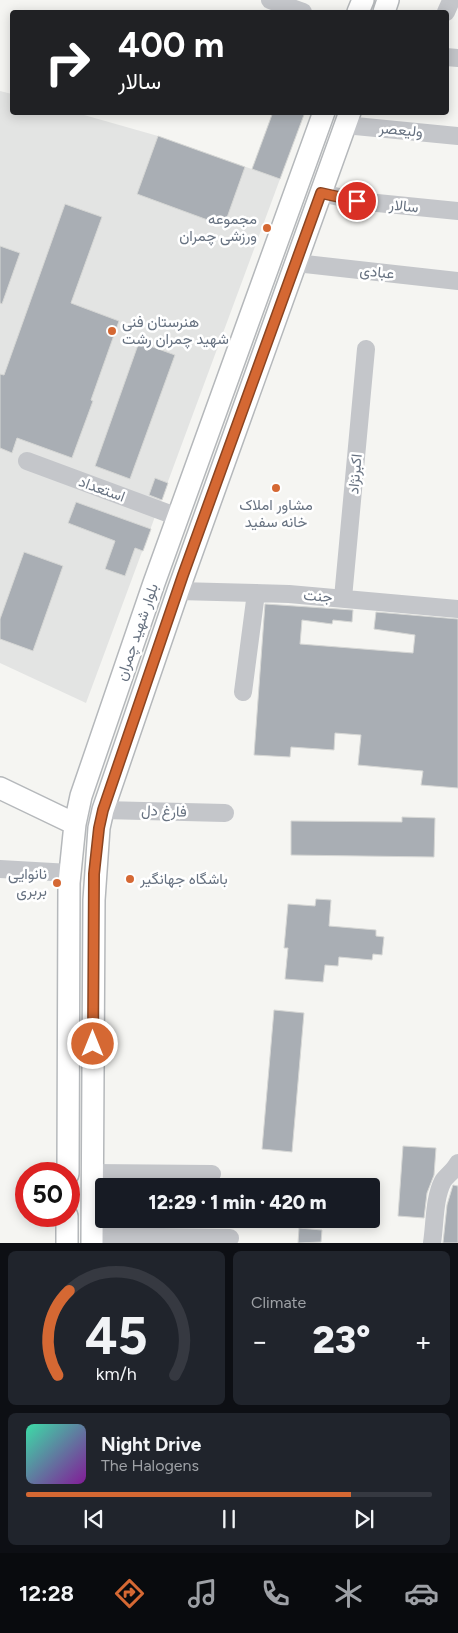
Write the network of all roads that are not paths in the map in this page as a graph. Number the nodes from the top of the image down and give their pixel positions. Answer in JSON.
{"nodes":[{"id":1,"x":270,"y":0,"type":"edge"},
{"id":2,"x":298,"y":10,"type":"edge"},
{"id":3,"x":323,"y":115,"type":"edge"},
{"id":4,"x":328,"y":115,"type":"edge"},
{"id":5,"x":347,"y":119,"type":"edge"},
{"id":6,"x":458,"y":136,"type":"edge"},
{"id":7,"x":321,"y":193,"type":"junction"},
{"id":8,"x":458,"y":212,"type":"edge"},
{"id":9,"x":296,"y":263,"type":"junction"},
{"id":10,"x":458,"y":280,"type":"edge"},
{"id":11,"x":366,"y":349,"type":"dead end"},
{"id":12,"x":27,"y":461,"type":"dead end"},
{"id":13,"x":180,"y":510,"type":"junction"},
{"id":14,"x":206,"y":512,"type":"junction"},
{"id":15,"x":154,"y":583,"type":"junction"},
{"id":16,"x":178,"y":590,"type":"junction"},
{"id":17,"x":256,"y":593,"type":"junction"},
{"id":18,"x":343,"y":598,"type":"junction"},
{"id":19,"x":458,"y":609,"type":"edge"},
{"id":20,"x":243,"y":692,"type":"dead end"},
{"id":21,"x":0,"y":788,"type":"edge"},
{"id":22,"x":103,"y":810,"type":"junction"},
{"id":23,"x":226,"y":813,"type":"dead end"},
{"id":24,"x":75,"y":824,"type":"junction"},
{"id":25,"x":0,"y":869,"type":"edge"},
{"id":26,"x":70,"y":873,"type":"junction"},
{"id":27,"x":68,"y":1162,"type":"edge"},
{"id":28,"x":458,"y":1163,"type":"edge"},
{"id":29,"x":92,"y":1174,"type":"junction"},
{"id":30,"x":212,"y":1174,"type":"dead end"},
{"id":31,"x":67,"y":1227,"type":"edge"},
{"id":32,"x":230,"y":1238,"type":"dead end"},
{"id":33,"x":92,"y":1239,"type":"edge"},
{"id":34,"x":66,"y":1243,"type":"edge"},
{"id":35,"x":432,"y":1243,"type":"edge"}],
"edges":[{"from":1,"to":2,"type":"street"},
{"from":3,"to":13,"type":"main road","name":"بلوار شهید چمران"},
{"from":4,"to":5,"type":"main road"},
{"from":5,"to":6,"type":"street","name":"ولیعصر"},
{"from":5,"to":7,"type":"main road","name":"بلوار شهید چمران"},
{"from":7,"to":8,"type":"street","name":"سالار"},
{"from":7,"to":9,"type":"main road","name":"بلوار شهید چمران"},
{"from":9,"to":10,"type":"street","name":"عبادی"},
{"from":9,"to":14,"type":"main road","name":"بلوار شهید چمران"},
{"from":11,"to":18,"type":"street","name":"اکبرنژاد"},
{"from":12,"to":13,"type":"street","name":"استعداد"},
{"from":13,"to":14,"type":"main road"},
{"from":13,"to":15,"type":"main road","name":"بلوار شهید چمران"},
{"from":14,"to":16,"type":"main road","name":"بلوار شهید چمران"},
{"from":15,"to":16,"type":"main road"},
{"from":15,"to":24,"type":"main road","name":"بلوار شهید چمران"},
{"from":16,"to":17,"type":"street","name":"جنت"},
{"from":16,"to":22,"type":"main road","name":"بلوار شهید چمران"},
{"from":17,"to":18,"type":"street","name":"جنت"},
{"from":17,"to":20,"type":"street"},
{"from":18,"to":19,"type":"street","name":"جنت"},
{"from":21,"to":24,"type":"main road"},
{"from":22,"to":23,"type":"street","name":"فارغ دل"},
{"from":22,"to":29,"type":"main road","name":"بلوار شهید چمران"},
{"from":24,"to":26,"type":"main road","name":"بلوار شهید چمران"},
{"from":25,"to":26,"type":"street"},
{"from":26,"to":27,"type":"main road","name":"بلوار شهید چمران"},
{"from":28,"to":35,"type":"street"},
{"from":29,"to":30,"type":"street"},
{"from":29,"to":33,"type":"main road","name":"بلوار شهید چمران"},
{"from":31,"to":34,"type":"main road"},
{"from":32,"to":33,"type":"street"}]}
